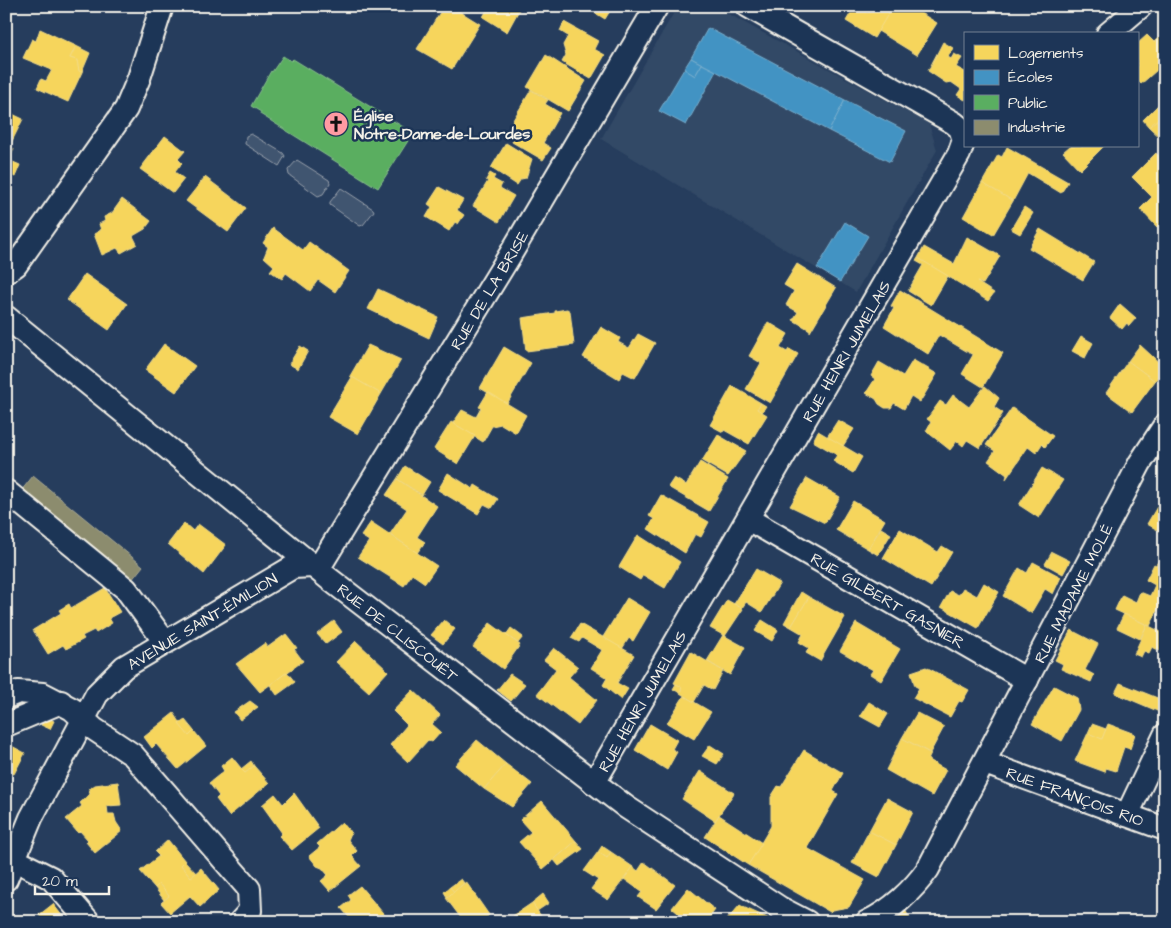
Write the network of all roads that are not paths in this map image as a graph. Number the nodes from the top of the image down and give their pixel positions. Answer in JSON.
{"nodes":[{"id":1,"x":162,"y":6,"type":"edge"},
{"id":2,"x":657,"y":6,"type":"edge"},
{"id":3,"x":748,"y":6,"type":"edge"},
{"id":4,"x":1141,"y":6,"type":"edge"},
{"id":5,"x":1110,"y":32,"type":"edge"},
{"id":6,"x":964,"y":134,"type":"edge"},
{"id":7,"x":6,"y":272,"type":"edge"},
{"id":8,"x":6,"y":317,"type":"edge"},
{"id":9,"x":1165,"y":425,"type":"edge"},
{"id":10,"x":6,"y":491,"type":"edge"},
{"id":11,"x":748,"y":519,"type":"junction"},
{"id":12,"x":313,"y":566,"type":"junction"},
{"id":13,"x":165,"y":642,"type":"junction"},
{"id":14,"x":1028,"y":680,"type":"junction"},
{"id":15,"x":6,"y":697,"type":"edge"},
{"id":16,"x":61,"y":702,"type":"junction"},
{"id":17,"x":84,"y":719,"type":"junction"},
{"id":18,"x":6,"y":725,"type":"edge"},
{"id":19,"x":1165,"y":735,"type":"edge"},
{"id":20,"x":985,"y":763,"type":"junction"},
{"id":21,"x":594,"y":783,"type":"junction"},
{"id":22,"x":1127,"y":815,"type":"junction"},
{"id":23,"x":1165,"y":829,"type":"edge"},
{"id":24,"x":10,"y":869,"type":"edge"},
{"id":25,"x":90,"y":922,"type":"edge"},
{"id":26,"x":240,"y":922,"type":"edge"},
{"id":27,"x":807,"y":922,"type":"edge"},
{"id":28,"x":868,"y":922,"type":"edge"}],
"edges":[{"from":1,"to":7,"type":"street"},
{"from":2,"to":12,"type":"street","name":"RUE DE LA BRISE"},
{"from":3,"to":6,"type":"street","name":"RUE HENRI JUMELAIS"},
{"from":4,"to":5,"type":"street"},
{"from":6,"to":11,"type":"street","name":"RUE HENRI JUMELAIS"},
{"from":8,"to":12,"type":"street","name":"RUE DE CLISCOUËT"},
{"from":9,"to":14,"type":"street","name":"RUE MADAME MOLÉ"},
{"from":10,"to":13,"type":"street"},
{"from":11,"to":14,"type":"street","name":"RUE GILBERT GASNIER"},
{"from":11,"to":21,"type":"street","name":"RUE HENRI JUMELAIS"},
{"from":12,"to":13,"type":"street","name":"AVENUE SAINT-ÉMILION"},
{"from":12,"to":21,"type":"street","name":"RUE DE CLISCOUËT"},
{"from":13,"to":17,"type":"street","name":"AVENUE SAINT-ÉMILION"},
{"from":14,"to":20,"type":"street","name":"RUE MADAME MOLÉ"},
{"from":15,"to":16,"type":"street"},
{"from":16,"to":17,"type":"street"},
{"from":16,"to":18,"type":"street"},
{"from":17,"to":24,"type":"street","name":"AVENUE SAINT-ÉMILION"},
{"from":17,"to":26,"type":"street"},
{"from":19,"to":22,"type":"street"},
{"from":20,"to":22,"type":"street","name":"RUE FRANÇOIS RIO"},
{"from":20,"to":28,"type":"street"},
{"from":21,"to":27,"type":"street","name":"RUE DE CLISCOUËT"},
{"from":22,"to":23,"type":"street","name":"RUE FRANÇOIS RIO"},
{"from":24,"to":25,"type":"street"}]}
